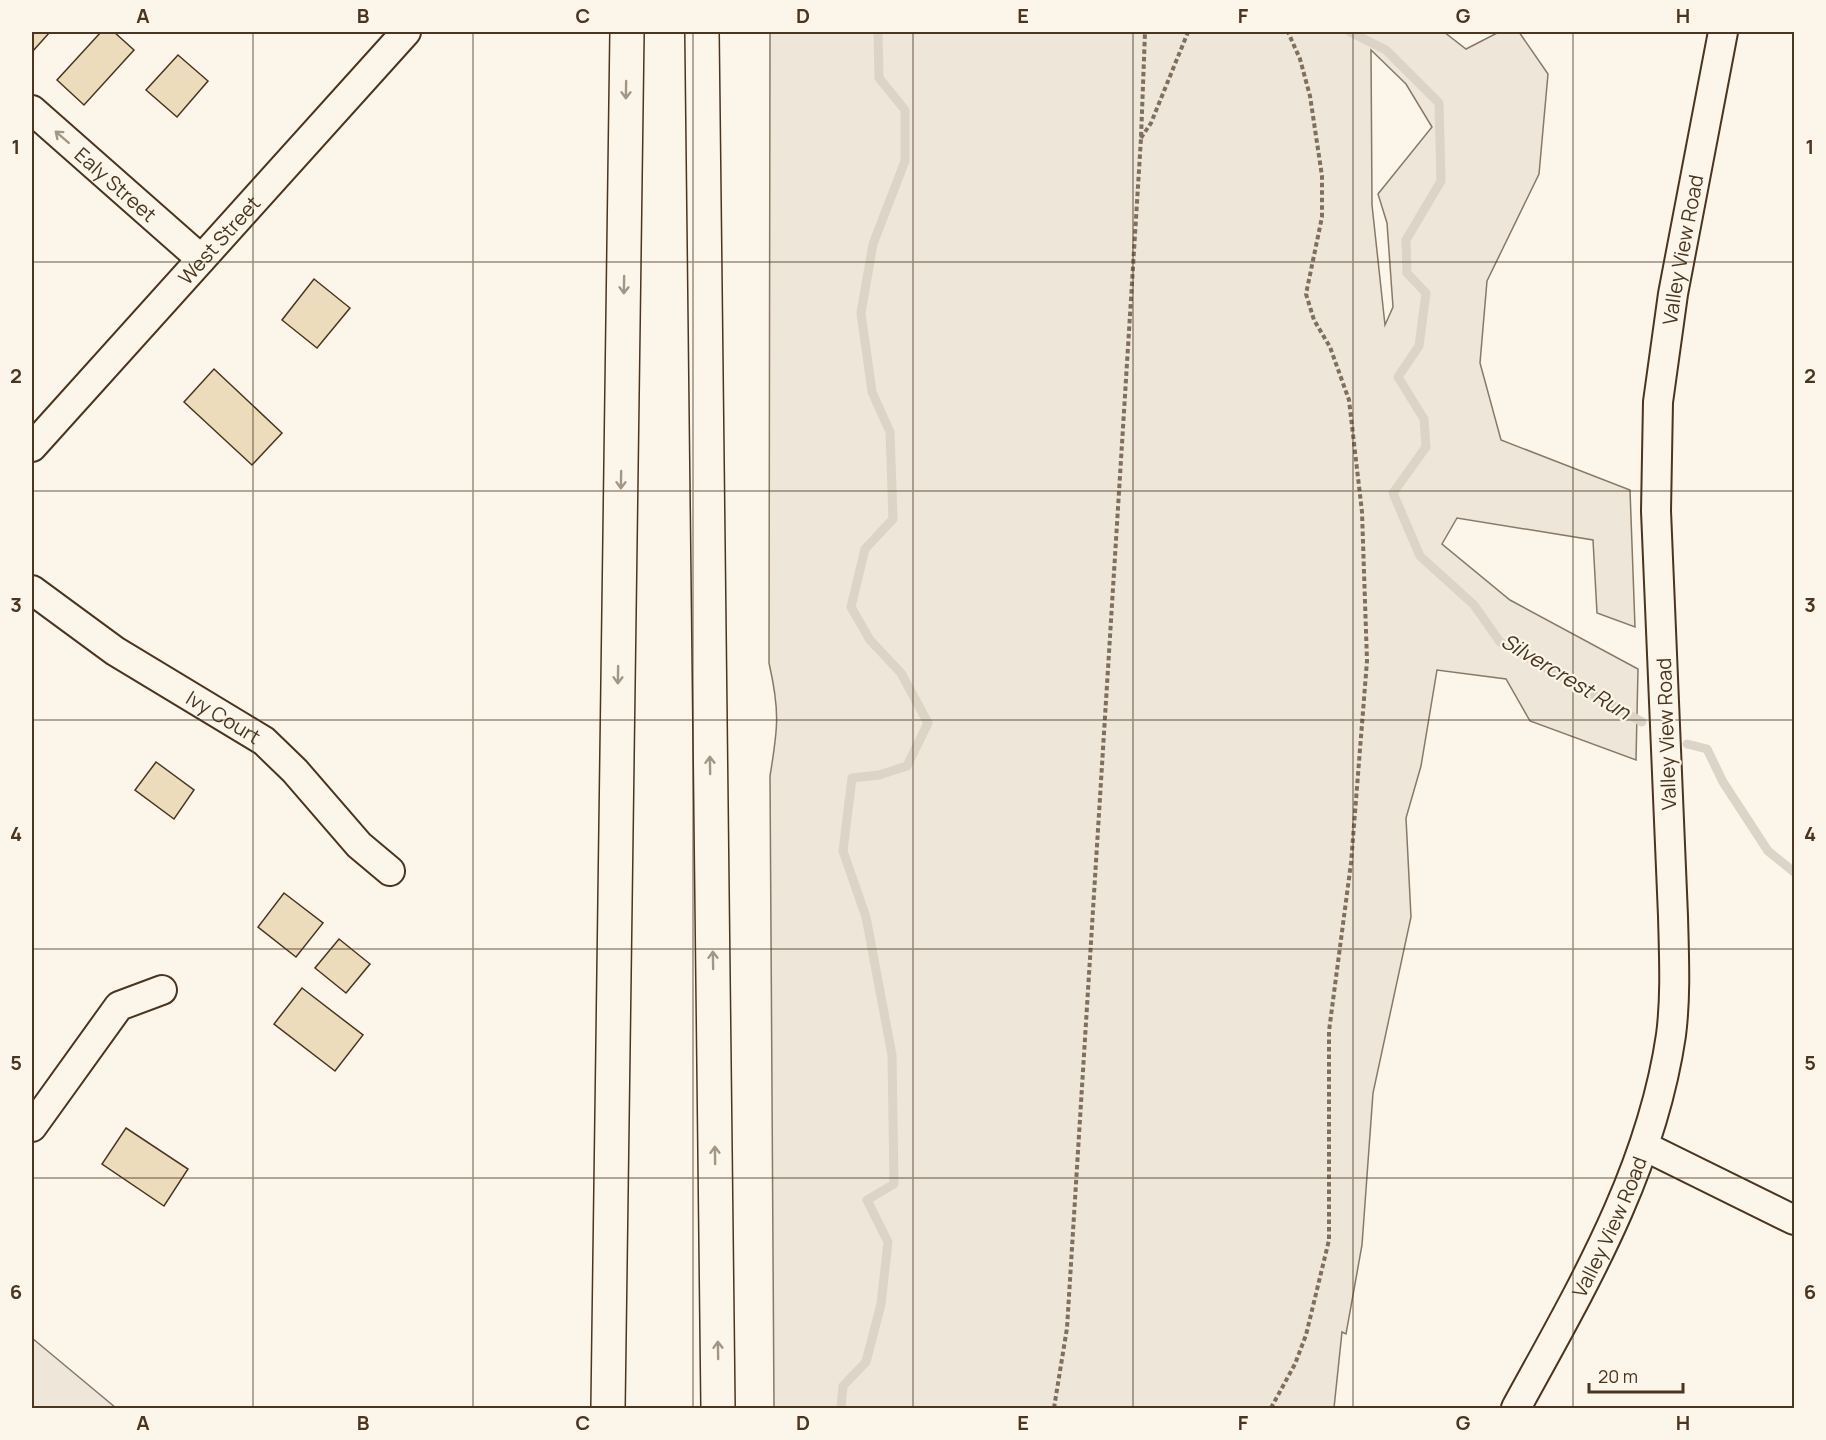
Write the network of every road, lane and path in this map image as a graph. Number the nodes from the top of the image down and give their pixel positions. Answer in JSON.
{"nodes":[{"id":1,"x":627,"y":32,"type":"edge"},
{"id":2,"x":702,"y":32,"type":"edge"},
{"id":3,"x":1145,"y":32,"type":"edge"},
{"id":4,"x":1188,"y":32,"type":"edge"},
{"id":5,"x":1288,"y":32,"type":"edge"},
{"id":6,"x":1723,"y":32,"type":"edge"},
{"id":7,"x":393,"y":36,"type":"edge"},
{"id":8,"x":32,"y":110,"type":"edge"},
{"id":9,"x":1141,"y":138,"type":"junction"},
{"id":10,"x":201,"y":259,"type":"junction"},
{"id":11,"x":32,"y":447,"type":"edge"},
{"id":12,"x":32,"y":590,"type":"edge"},
{"id":13,"x":390,"y":871,"type":"dead end"},
{"id":14,"x":162,"y":990,"type":"dead end"},
{"id":15,"x":32,"y":1127,"type":"edge"},
{"id":16,"x":1644,"y":1146,"type":"junction"},
{"id":17,"x":1794,"y":1220,"type":"edge"},
{"id":18,"x":608,"y":1408,"type":"edge"},
{"id":19,"x":718,"y":1408,"type":"edge"},
{"id":20,"x":1054,"y":1408,"type":"edge"},
{"id":21,"x":1271,"y":1408,"type":"edge"},
{"id":22,"x":1516,"y":1408,"type":"edge"}],
"edges":[{"from":1,"to":18,"type":"highway","one_way":true},
{"from":19,"to":2,"type":"highway","one_way":true},
{"from":3,"to":9,"type":"path"},
{"from":4,"to":9,"type":"path"},
{"from":5,"to":21,"type":"path"},
{"from":6,"to":16,"type":"street","name":"Valley View Road"},
{"from":7,"to":10,"type":"street","name":"West Street"},
{"from":10,"to":8,"type":"street","name":"Ealy Street","one_way":true},
{"from":9,"to":20,"type":"path"},
{"from":10,"to":11,"type":"street","name":"West Street"},
{"from":12,"to":13,"type":"street","name":"Ivy Court"},
{"from":14,"to":15,"type":"street"},
{"from":16,"to":17,"type":"street"},
{"from":16,"to":22,"type":"street","name":"Valley View Road"}]}
